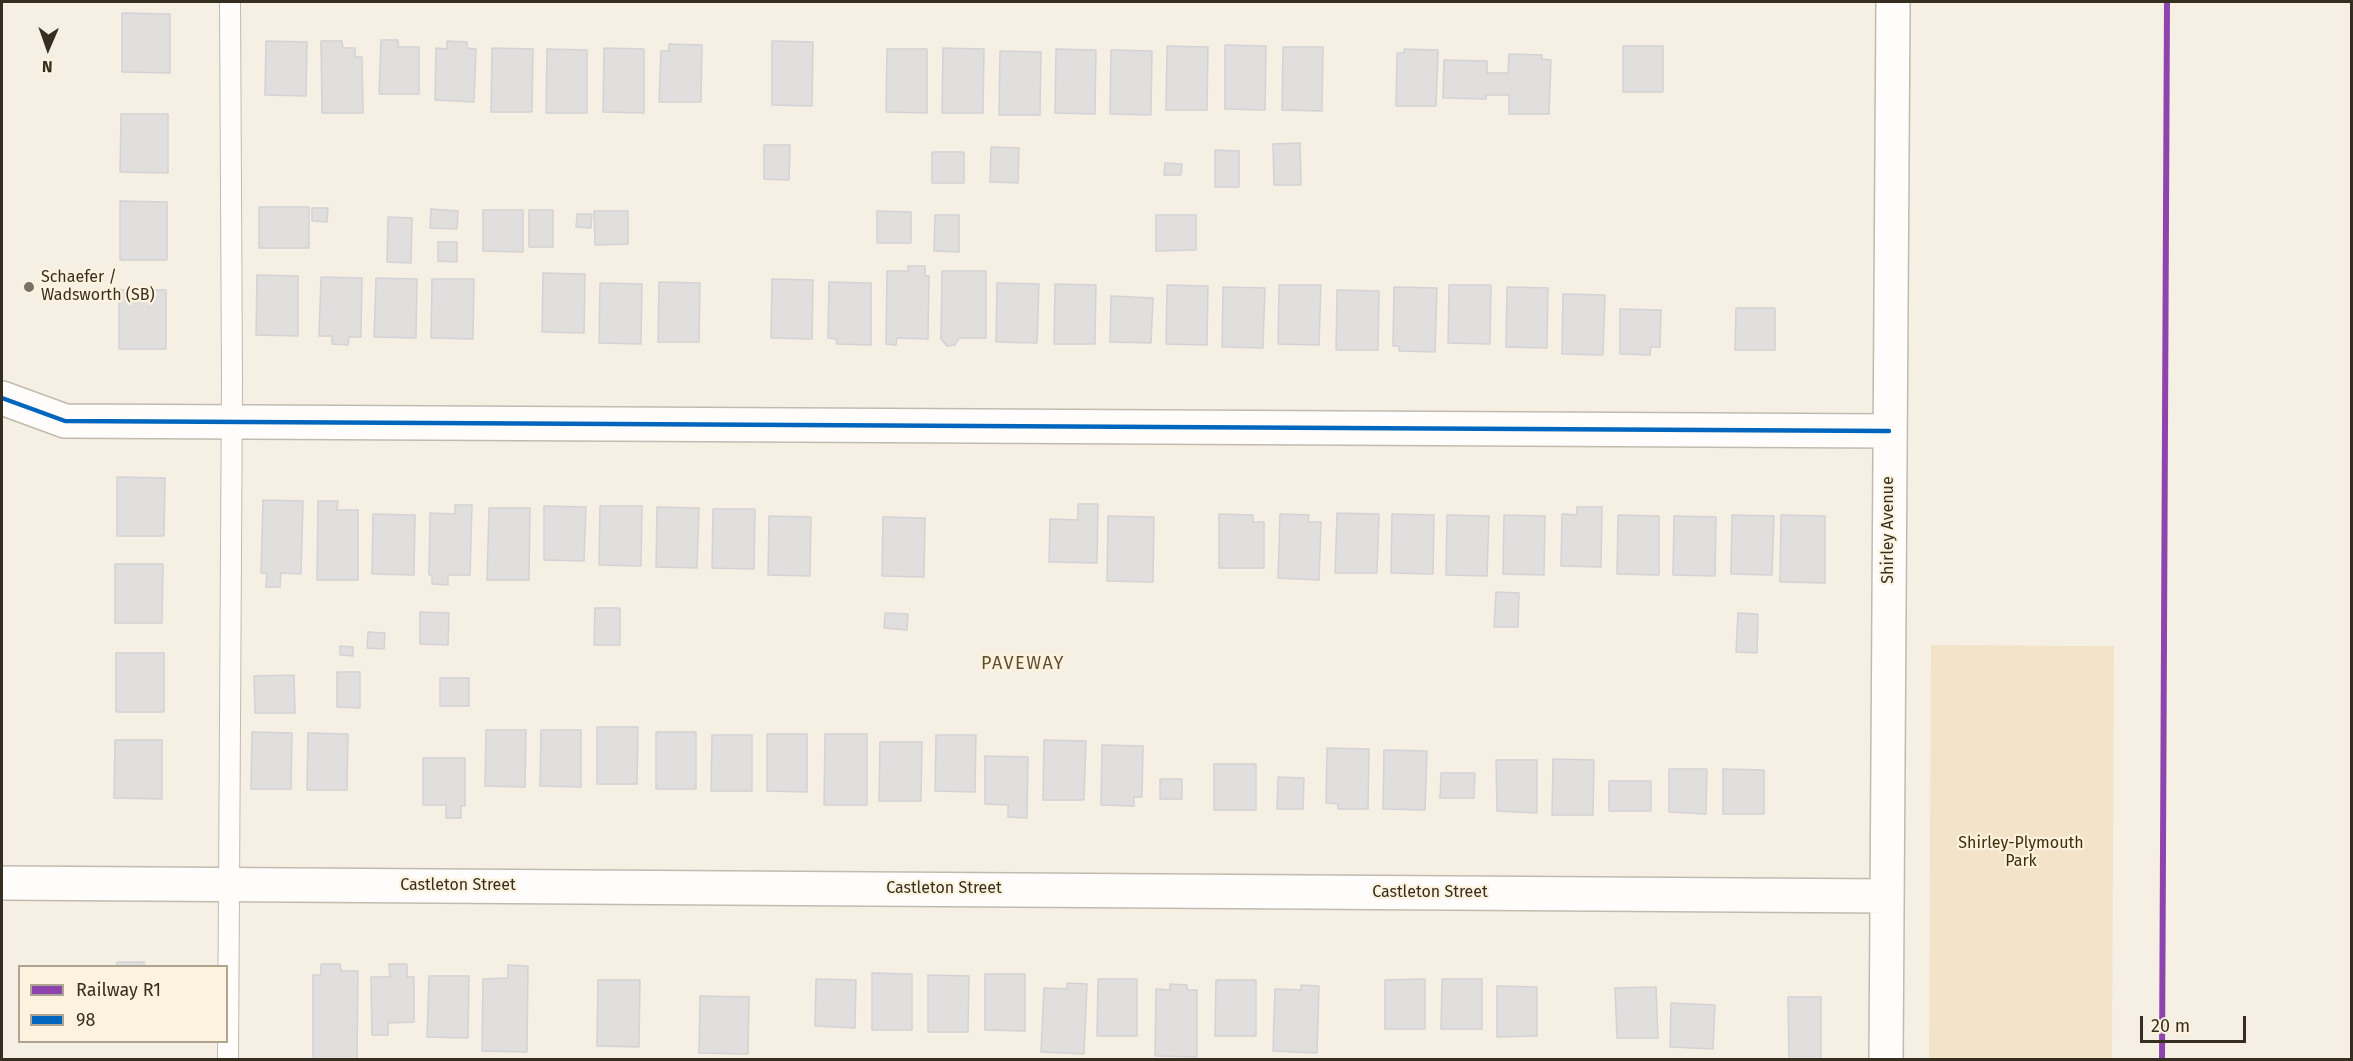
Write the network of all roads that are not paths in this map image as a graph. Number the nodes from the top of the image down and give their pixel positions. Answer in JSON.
{"nodes":[{"id":1,"x":230,"y":2,"type":"edge"},
{"id":2,"x":1893,"y":2,"type":"edge"},
{"id":3,"x":2,"y":398,"type":"edge"},
{"id":4,"x":232,"y":422,"type":"junction"},
{"id":5,"x":1889,"y":431,"type":"junction"},
{"id":6,"x":2,"y":883,"type":"edge"},
{"id":7,"x":228,"y":884,"type":"junction"},
{"id":8,"x":1886,"y":896,"type":"junction"},
{"id":9,"x":228,"y":1059,"type":"edge"},
{"id":10,"x":1886,"y":1059,"type":"edge"}],
"edges":[{"from":1,"to":4,"type":"lane"},
{"from":2,"to":5,"type":"street","name":"Shirley Avenue"},
{"from":3,"to":4,"type":"street"},
{"from":4,"to":5,"type":"street"},
{"from":4,"to":7,"type":"lane"},
{"from":5,"to":8,"type":"street","name":"Shirley Avenue"},
{"from":6,"to":7,"type":"street","name":"Castleton Street"},
{"from":7,"to":8,"type":"street","name":"Castleton Street"},
{"from":7,"to":9,"type":"lane"},
{"from":8,"to":10,"type":"street","name":"Shirley Avenue"}]}
